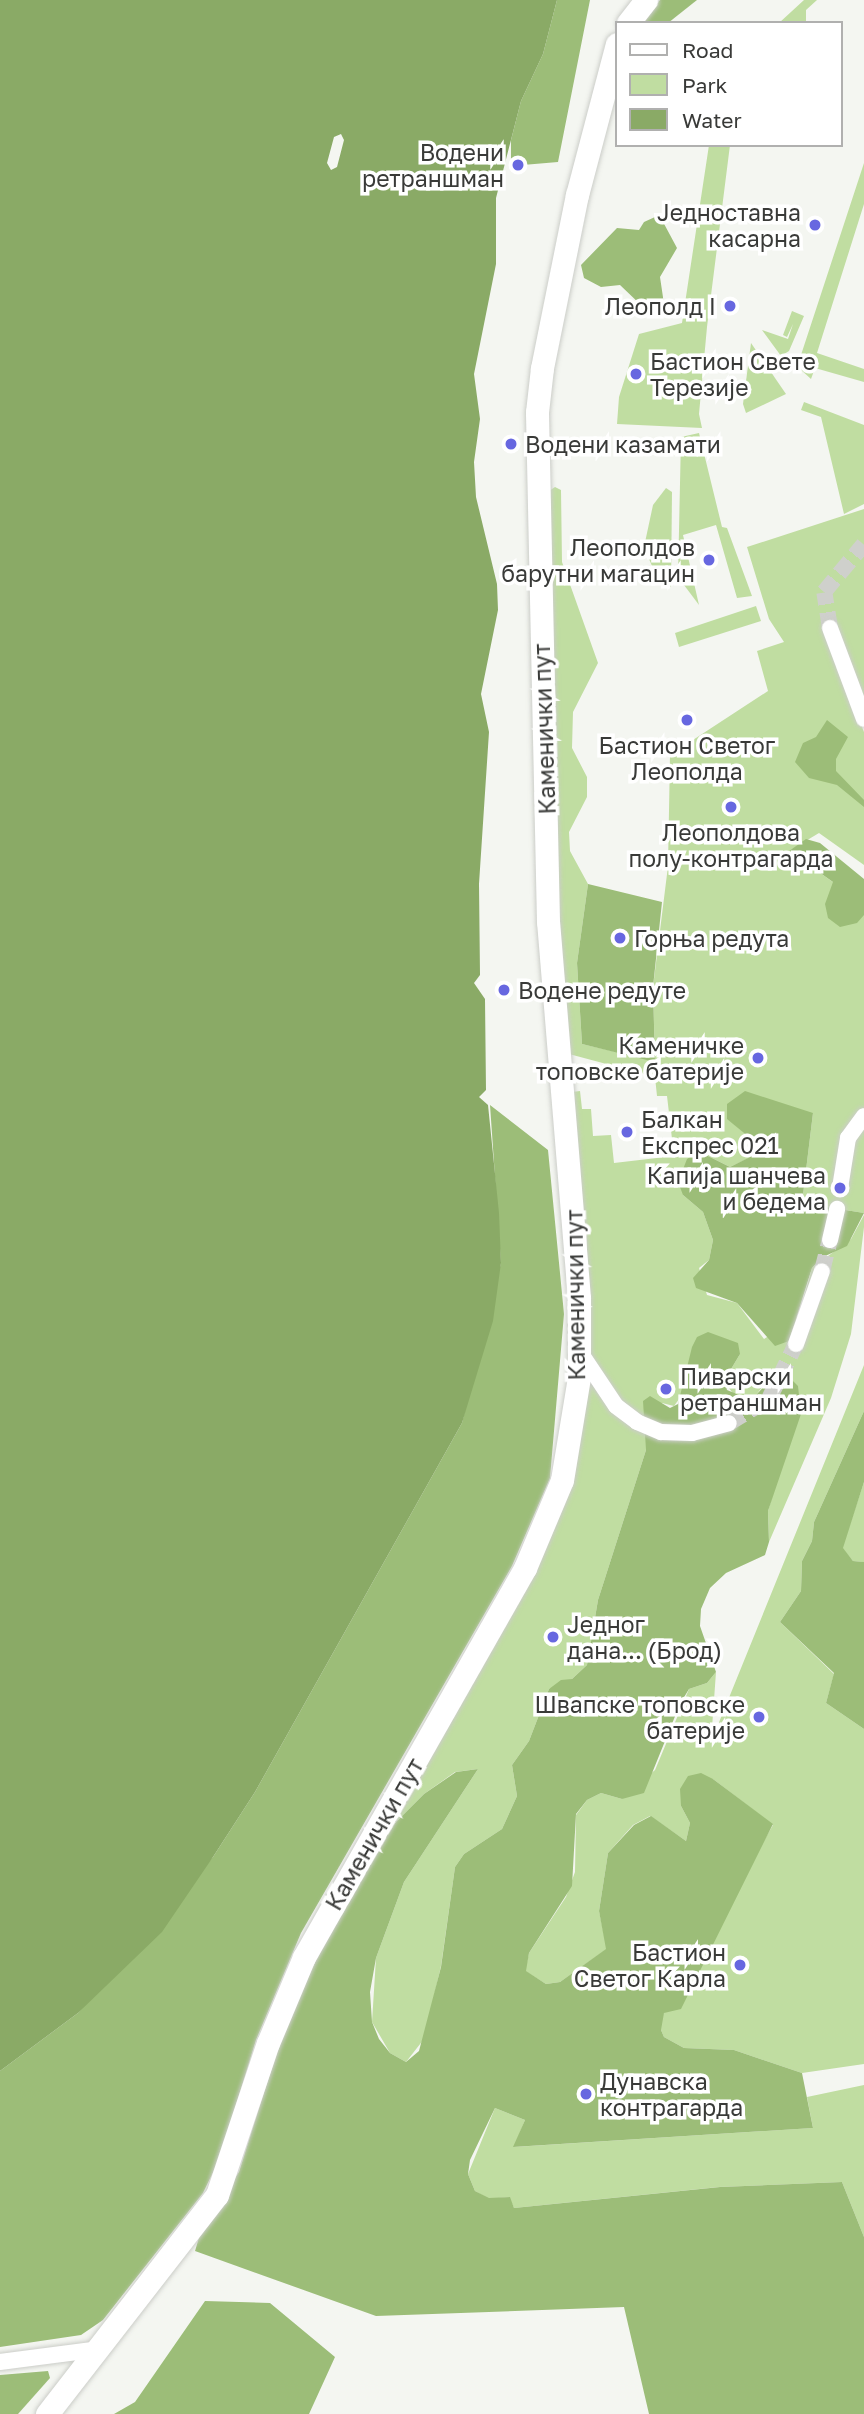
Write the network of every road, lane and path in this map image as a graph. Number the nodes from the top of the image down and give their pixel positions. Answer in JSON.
{"nodes":[{"id":1,"x":646,"y":0,"type":"edge"},
{"id":2,"x":630,"y":21,"type":"edge"},
{"id":3,"x":616,"y":48,"type":"edge"},
{"id":4,"x":830,"y":628,"type":"tunnel mouth"},
{"id":5,"x":864,"y":719,"type":"edge"},
{"id":6,"x":864,"y":1116,"type":"edge"},
{"id":7,"x":840,"y":1188,"type":"dead end"},
{"id":8,"x":836,"y":1209,"type":"dead end"},
{"id":9,"x":830,"y":1240,"type":"tunnel mouth"},
{"id":10,"x":821,"y":1271,"type":"tunnel mouth"},
{"id":11,"x":796,"y":1344,"type":"tunnel mouth"},
{"id":12,"x":579,"y":1350,"type":"junction"},
{"id":13,"x":729,"y":1423,"type":"tunnel mouth"},
{"id":14,"x":100,"y":2349,"type":"junction"},
{"id":15,"x":0,"y":2362,"type":"edge"},
{"id":16,"x":47,"y":2414,"type":"edge"}],
"edges":[{"from":1,"to":2,"type":"main road"},
{"from":3,"to":12,"type":"main road","name":"Каменички пут"},
{"from":4,"to":5,"type":"street"},
{"from":6,"to":7,"type":"street"},
{"from":8,"to":9,"type":"street"},
{"from":10,"to":11,"type":"street"},
{"from":12,"to":13,"type":"street"},
{"from":12,"to":14,"type":"main road","name":"Каменички пут"},
{"from":14,"to":15,"type":"street"},
{"from":14,"to":16,"type":"main road","name":"Каменички пут"}]}
